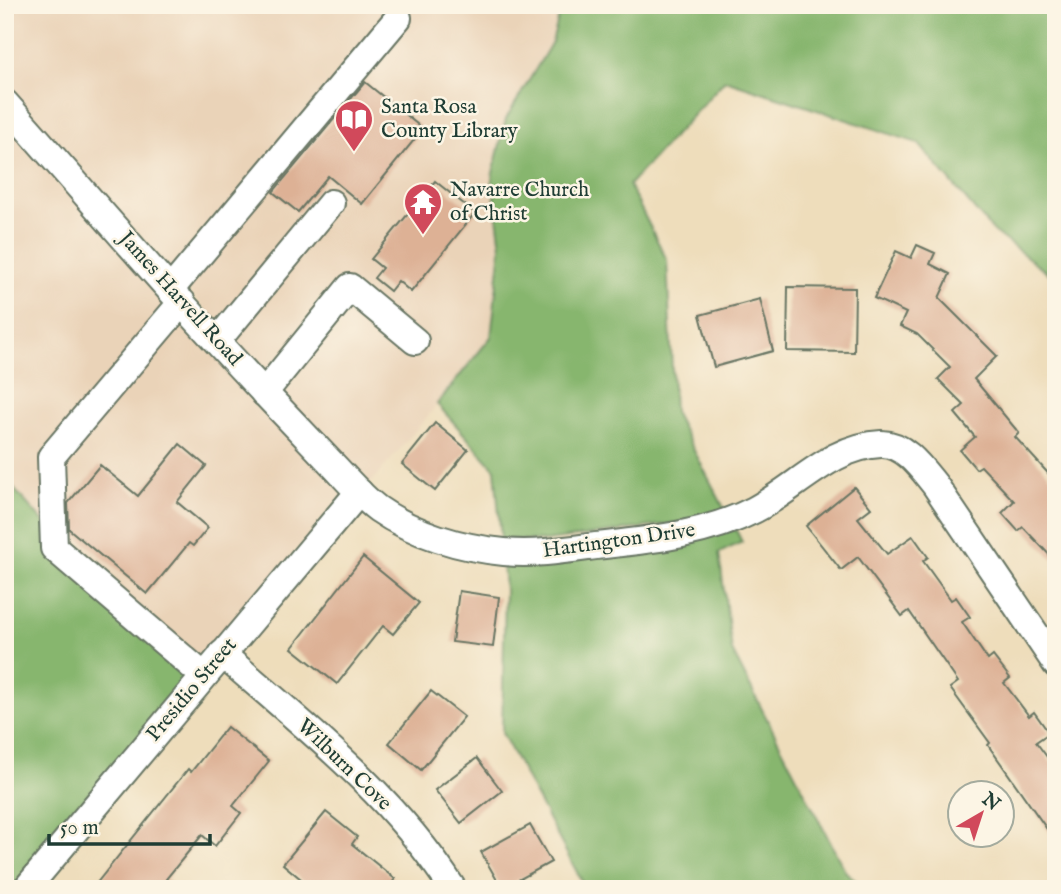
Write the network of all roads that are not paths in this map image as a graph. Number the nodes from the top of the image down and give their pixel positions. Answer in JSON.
{"nodes":[{"id":1,"x":398,"y":18,"type":"dead end"},
{"id":2,"x":5,"y":103,"type":"edge"},
{"id":3,"x":331,"y":203,"type":"dead end"},
{"id":4,"x":177,"y":296,"type":"junction"},
{"id":5,"x":217,"y":341,"type":"junction"},
{"id":6,"x":415,"y":341,"type":"dead end"},
{"id":7,"x":264,"y":393,"type":"junction"},
{"id":8,"x":359,"y":492,"type":"junction"},
{"id":9,"x":222,"y":654,"type":"junction"},
{"id":10,"x":1056,"y":664,"type":"edge"},
{"id":11,"x":204,"y":676,"type":"junction"},
{"id":12,"x":26,"y":889,"type":"edge"},
{"id":13,"x":453,"y":889,"type":"edge"}],
"edges":[{"from":1,"to":4,"type":"street"},
{"from":2,"to":4,"type":"street","name":"James Harvell Road"},
{"from":3,"to":5,"type":"street"},
{"from":4,"to":5,"type":"street","name":"James Harvell Road"},
{"from":4,"to":11,"type":"street"},
{"from":5,"to":7,"type":"street","name":"James Harvell Road"},
{"from":6,"to":7,"type":"street"},
{"from":7,"to":8,"type":"street","name":"James Harvell Road"},
{"from":8,"to":9,"type":"street","name":"Presidio Street"},
{"from":8,"to":10,"type":"street","name":"Hartington Drive"},
{"from":9,"to":11,"type":"street","name":"Presidio Street"},
{"from":9,"to":13,"type":"street","name":"Wilburn Cove"},
{"from":11,"to":12,"type":"street","name":"Presidio Street"}]}
